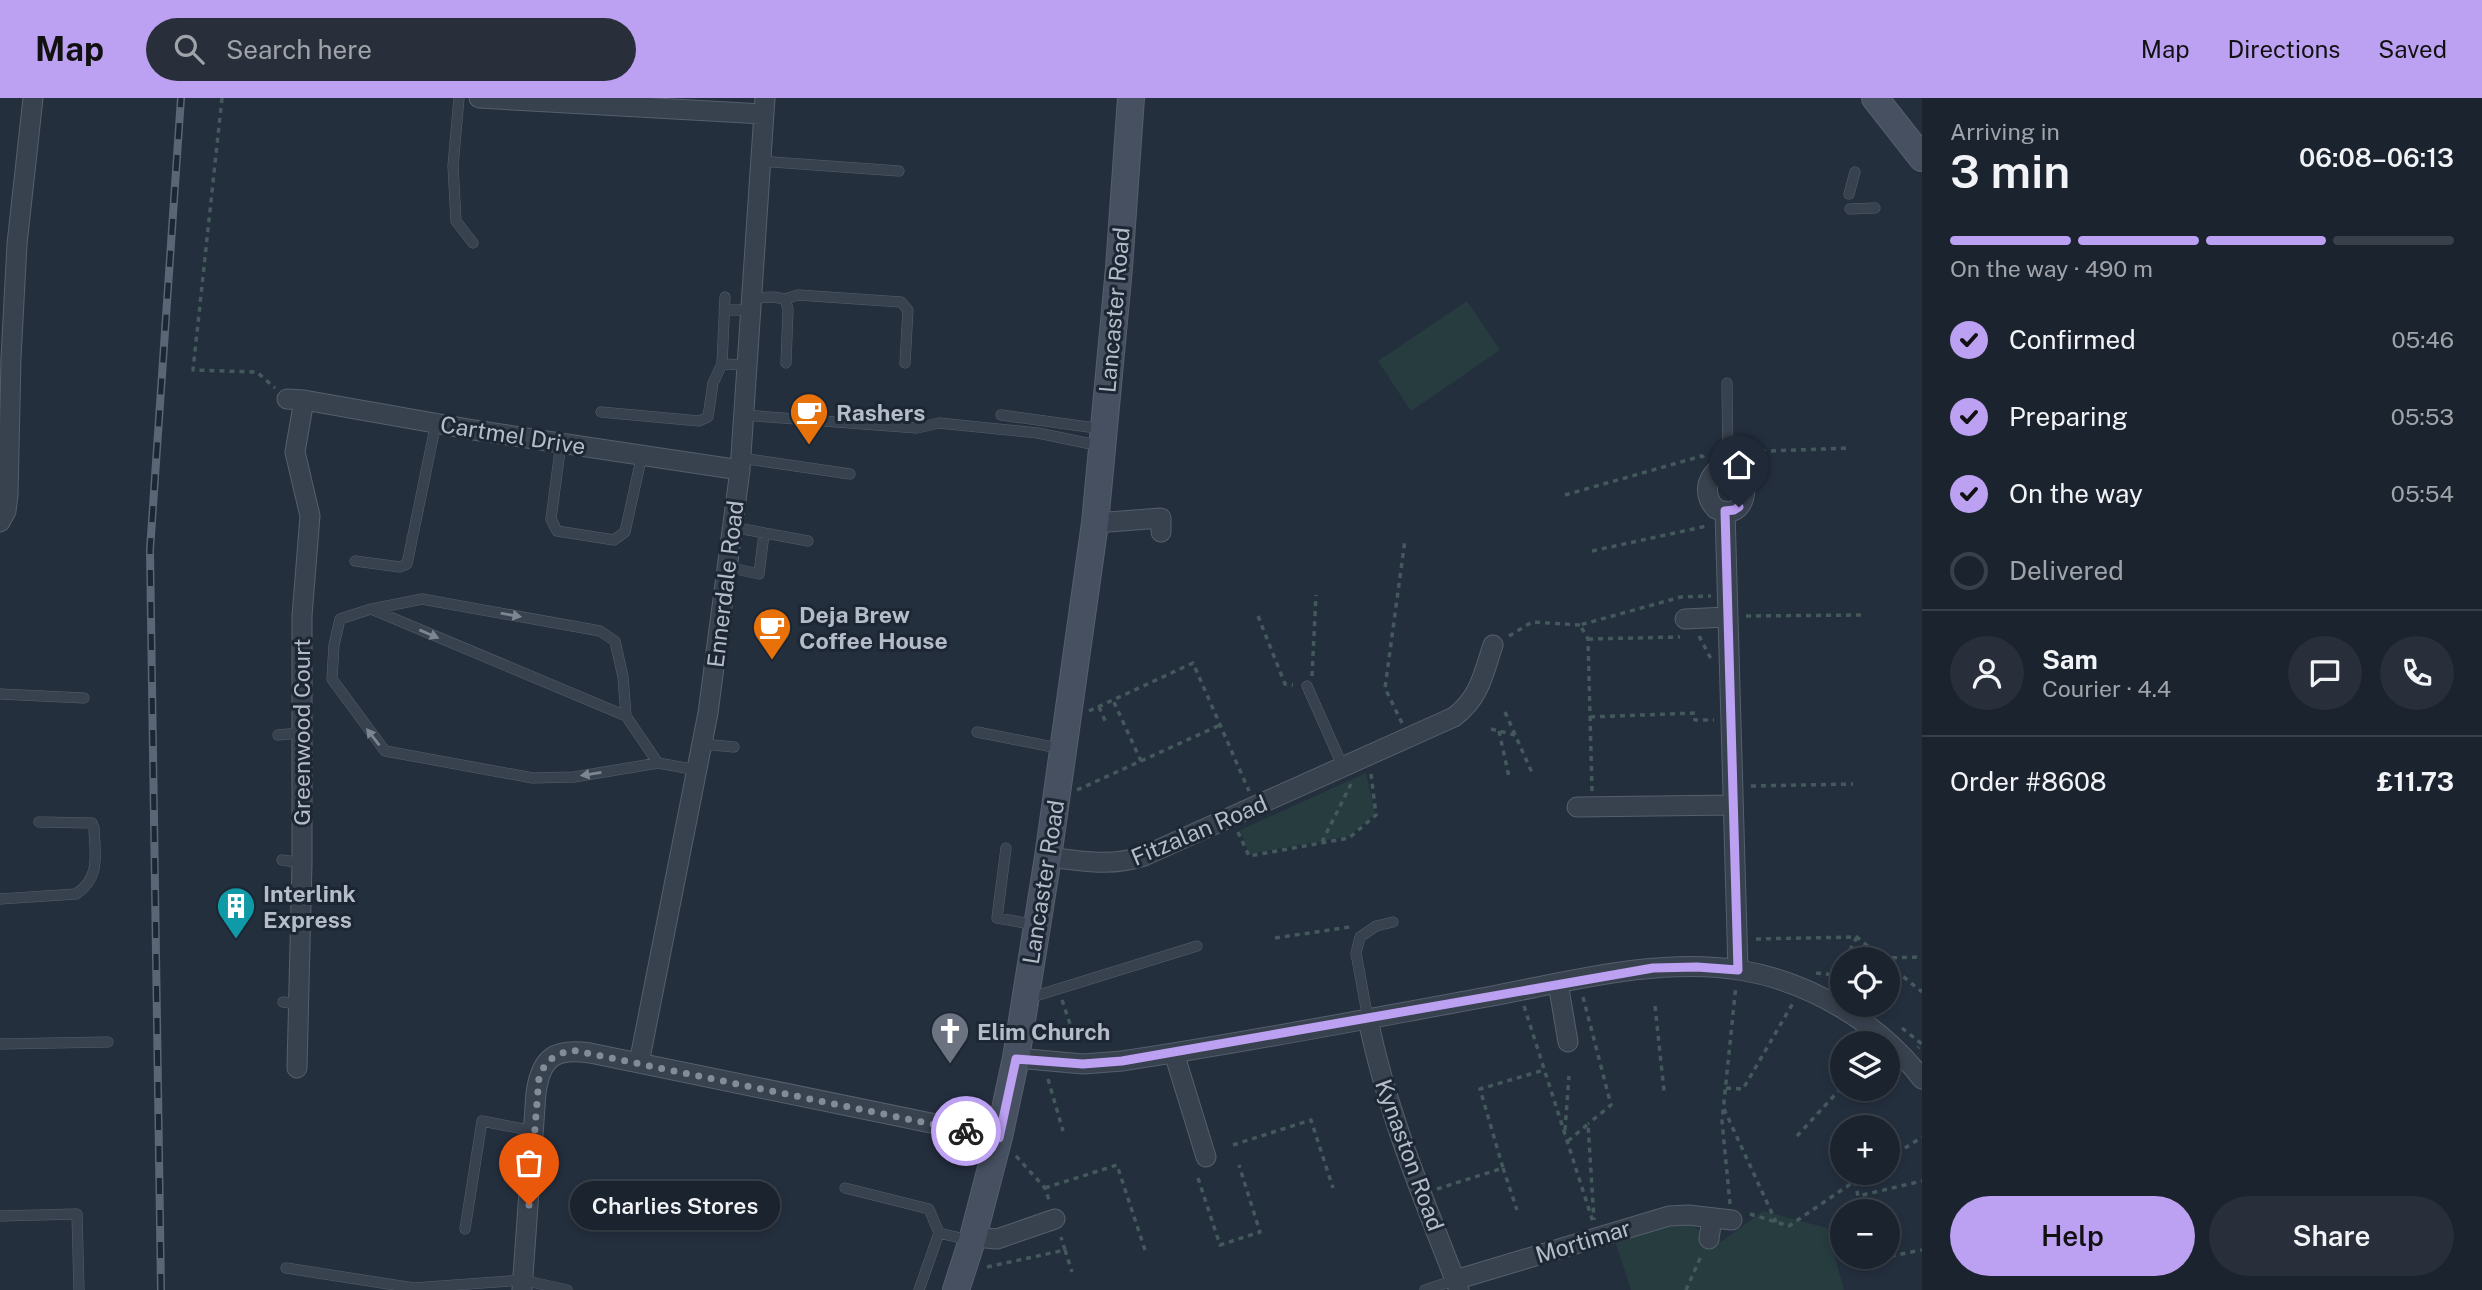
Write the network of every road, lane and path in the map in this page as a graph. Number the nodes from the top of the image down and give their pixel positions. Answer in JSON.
{"nodes":[{"id":1,"x":33,"y":98,"type":"edge"},
{"id":2,"x":222,"y":98,"type":"edge"},
{"id":3,"x":459,"y":98,"type":"edge"},
{"id":4,"x":479,"y":98,"type":"edge"},
{"id":5,"x":1131,"y":98,"type":"edge"},
{"id":6,"x":1875,"y":98,"type":"edge"},
{"id":7,"x":518,"y":99,"type":"edge"},
{"id":8,"x":646,"y":103,"type":"edge"},
{"id":9,"x":764,"y":106,"type":"edge"},
{"id":10,"x":1922,"y":158,"type":"edge"},
{"id":11,"x":760,"y":161,"type":"junction"},
{"id":12,"x":899,"y":171,"type":"dead end"},
{"id":13,"x":1855,"y":172,"type":"dead end"},
{"id":14,"x":1849,"y":194,"type":"dead end"},
{"id":15,"x":1875,"y":208,"type":"dead end"},
{"id":16,"x":1850,"y":209,"type":"dead end"},
{"id":17,"x":9,"y":243,"type":"edge"},
{"id":18,"x":473,"y":243,"type":"dead end"},
{"id":19,"x":725,"y":297,"type":"dead end"},
{"id":20,"x":785,"y":299,"type":"junction"},
{"id":21,"x":751,"y":304,"type":"junction"},
{"id":22,"x":724,"y":310,"type":"junction"},
{"id":23,"x":786,"y":363,"type":"dead end"},
{"id":24,"x":905,"y":363,"type":"dead end"},
{"id":25,"x":722,"y":364,"type":"junction"},
{"id":26,"x":747,"y":365,"type":"junction"},
{"id":27,"x":1727,"y":383,"type":"dead end"},
{"id":28,"x":295,"y":400,"type":"junction"},
{"id":29,"x":601,"y":412,"type":"dead end"},
{"id":30,"x":743,"y":415,"type":"junction"},
{"id":31,"x":1001,"y":415,"type":"dead end"},
{"id":32,"x":436,"y":423,"type":"junction"},
{"id":33,"x":1102,"y":438,"type":"junction"},
{"id":34,"x":561,"y":443,"type":"junction"},
{"id":35,"x":1851,"y":448,"type":"dead end"},
{"id":36,"x":642,"y":455,"type":"junction"},
{"id":37,"x":740,"y":464,"type":"junction"},
{"id":38,"x":1725,"y":466,"type":"junction"},
{"id":39,"x":850,"y":474,"type":"dead end"},
{"id":40,"x":1564,"y":495,"type":"dead end"},
{"id":41,"x":1725,"y":516,"type":"junction"},
{"id":42,"x":0,"y":522,"type":"edge"},
{"id":43,"x":1096,"y":523,"type":"junction"},
{"id":44,"x":732,"y":527,"type":"junction"},
{"id":45,"x":1161,"y":532,"type":"dead end"},
{"id":46,"x":764,"y":534,"type":"junction"},
{"id":47,"x":1405,"y":540,"type":"dead end"},
{"id":48,"x":808,"y":541,"type":"dead end"},
{"id":49,"x":1592,"y":551,"type":"dead end"},
{"id":50,"x":355,"y":561,"type":"dead end"},
{"id":51,"x":727,"y":567,"type":"junction"},
{"id":52,"x":1316,"y":596,"type":"dead end"},
{"id":53,"x":1727,"y":596,"type":"junction"},
{"id":54,"x":371,"y":609,"type":"junction"},
{"id":55,"x":1863,"y":615,"type":"dead end"},
{"id":56,"x":1258,"y":616,"type":"dead end"},
{"id":57,"x":1580,"y":625,"type":"junction"},
{"id":58,"x":1727,"y":626,"type":"junction"},
{"id":59,"x":1685,"y":628,"type":"joint"},
{"id":60,"x":1699,"y":636,"type":"dead end"},
{"id":61,"x":1588,"y":639,"type":"junction"},
{"id":62,"x":1493,"y":645,"type":"joint"},
{"id":63,"x":1307,"y":686,"type":"junction"},
{"id":64,"x":0,"y":694,"type":"edge"},
{"id":65,"x":84,"y":698,"type":"dead end"},
{"id":66,"x":1114,"y":700,"type":"junction"},
{"id":67,"x":1098,"y":707,"type":"junction"},
{"id":68,"x":1504,"y":712,"type":"dead end"},
{"id":69,"x":626,"y":716,"type":"junction"},
{"id":70,"x":1590,"y":717,"type":"junction"},
{"id":71,"x":1730,"y":720,"type":"junction"},
{"id":72,"x":1067,"y":721,"type":"junction"},
{"id":73,"x":1107,"y":725,"type":"dead end"},
{"id":74,"x":1220,"y":725,"type":"junction"},
{"id":75,"x":1491,"y":729,"type":"dead end"},
{"id":76,"x":1499,"y":731,"type":"junction"},
{"id":77,"x":977,"y":732,"type":"dead end"},
{"id":78,"x":300,"y":733,"type":"junction"},
{"id":79,"x":278,"y":735,"type":"dead end"},
{"id":80,"x":1515,"y":735,"type":"junction"},
{"id":81,"x":1408,"y":738,"type":"junction"},
{"id":82,"x":702,"y":744,"type":"junction"},
{"id":83,"x":734,"y":747,"type":"dead end"},
{"id":84,"x":1063,"y":749,"type":"junction"},
{"id":85,"x":1369,"y":756,"type":"junction"},
{"id":86,"x":1141,"y":761,"type":"junction"},
{"id":87,"x":658,"y":764,"type":"junction"},
{"id":88,"x":1346,"y":766,"type":"junction"},
{"id":89,"x":697,"y":770,"type":"junction"},
{"id":90,"x":1533,"y":775,"type":"dead end"},
{"id":91,"x":1509,"y":777,"type":"dead end"},
{"id":92,"x":1853,"y":784,"type":"dead end"},
{"id":93,"x":1058,"y":789,"type":"junction"},
{"id":94,"x":1732,"y":796,"type":"junction"},
{"id":95,"x":1256,"y":806,"type":"junction"},
{"id":96,"x":1585,"y":807,"type":"joint"},
{"id":97,"x":1231,"y":817,"type":"junction"},
{"id":98,"x":39,"y":822,"type":"dead end"},
{"id":99,"x":1321,"y":843,"type":"junction"},
{"id":100,"x":1006,"y":848,"type":"dead end"},
{"id":101,"x":1048,"y":857,"type":"junction"},
{"id":102,"x":282,"y":860,"type":"dead end"},
{"id":103,"x":302,"y":863,"type":"junction"},
{"id":104,"x":0,"y":899,"type":"edge"},
{"id":105,"x":1393,"y":922,"type":"dead end"},
{"id":106,"x":1037,"y":925,"type":"junction"},
{"id":107,"x":1857,"y":937,"type":"junction"},
{"id":108,"x":1275,"y":938,"type":"dead end"},
{"id":109,"x":1736,"y":939,"type":"junction"},
{"id":110,"x":1197,"y":946,"type":"dead end"},
{"id":111,"x":1852,"y":947,"type":"edge"},
{"id":112,"x":1868,"y":947,"type":"edge"},
{"id":113,"x":1356,"y":953,"type":"junction"},
{"id":114,"x":1922,"y":957,"type":"edge"},
{"id":115,"x":1900,"y":958,"type":"edge"},
{"id":116,"x":1738,"y":970,"type":"junction"},
{"id":117,"x":1900,"y":974,"type":"edge"},
{"id":118,"x":1830,"y":976,"type":"edge"},
{"id":119,"x":1578,"y":980,"type":"junction"},
{"id":120,"x":1806,"y":981,"type":"junction"},
{"id":121,"x":1558,"y":983,"type":"junction"},
{"id":122,"x":1519,"y":991,"type":"junction"},
{"id":123,"x":1922,"y":992,"type":"edge"},
{"id":124,"x":1025,"y":999,"type":"junction"},
{"id":125,"x":1655,"y":1006,"type":"dead end"},
{"id":126,"x":1368,"y":1019,"type":"junction"},
{"id":127,"x":108,"y":1042,"type":"dead end"},
{"id":128,"x":1568,"y":1042,"type":"dead end"},
{"id":129,"x":0,"y":1044,"type":"edge"},
{"id":130,"x":1174,"y":1053,"type":"junction"},
{"id":131,"x":1016,"y":1059,"type":"junction"},
{"id":132,"x":1042,"y":1061,"type":"junction"},
{"id":133,"x":639,"y":1063,"type":"junction"},
{"id":134,"x":297,"y":1068,"type":"dead end"},
{"id":135,"x":1545,"y":1070,"type":"junction"},
{"id":136,"x":1569,"y":1076,"type":"dead end"},
{"id":137,"x":1921,"y":1076,"type":"edge"},
{"id":138,"x":1726,"y":1088,"type":"junction"},
{"id":139,"x":1664,"y":1091,"type":"dead end"},
{"id":140,"x":1830,"y":1100,"type":"edge"},
{"id":141,"x":1724,"y":1108,"type":"junction"},
{"id":142,"x":1588,"y":1124,"type":"junction"},
{"id":143,"x":1063,"y":1130,"type":"dead end"},
{"id":144,"x":534,"y":1131,"type":"junction"},
{"id":145,"x":1565,"y":1133,"type":"junction"},
{"id":146,"x":1797,"y":1136,"type":"dead end"},
{"id":147,"x":1922,"y":1137,"type":"edge"},
{"id":148,"x":999,"y":1138,"type":"junction"},
{"id":149,"x":1567,"y":1141,"type":"junction"},
{"id":150,"x":1233,"y":1145,"type":"dead end"},
{"id":151,"x":1900,"y":1151,"type":"edge"},
{"id":152,"x":1206,"y":1157,"type":"dead end"},
{"id":153,"x":1240,"y":1165,"type":"dead end"},
{"id":154,"x":1503,"y":1168,"type":"junction"},
{"id":155,"x":1198,"y":1178,"type":"dead end"},
{"id":156,"x":1922,"y":1181,"type":"edge"},
{"id":157,"x":1849,"y":1185,"type":"edge"},
{"id":158,"x":1856,"y":1185,"type":"edge"},
{"id":159,"x":845,"y":1188,"type":"dead end"},
{"id":160,"x":1045,"y":1188,"type":"dead end"},
{"id":161,"x":1333,"y":1188,"type":"dead end"},
{"id":162,"x":1422,"y":1194,"type":"junction"},
{"id":163,"x":1517,"y":1210,"type":"dead end"},
{"id":164,"x":1732,"y":1214,"type":"junction"},
{"id":165,"x":0,"y":1216,"type":"edge"},
{"id":166,"x":1713,"y":1218,"type":"junction"},
{"id":167,"x":1055,"y":1219,"type":"dead end"},
{"id":168,"x":1776,"y":1222,"type":"junction"},
{"id":169,"x":465,"y":1229,"type":"dead end"},
{"id":170,"x":939,"y":1233,"type":"junction"},
{"id":171,"x":972,"y":1239,"type":"junction"},
{"id":172,"x":1709,"y":1239,"type":"joint"},
{"id":173,"x":1065,"y":1250,"type":"dead end"},
{"id":174,"x":1922,"y":1250,"type":"edge"},
{"id":175,"x":1146,"y":1253,"type":"dead end"},
{"id":176,"x":1900,"y":1254,"type":"edge"},
{"id":177,"x":286,"y":1268,"type":"dead end"},
{"id":178,"x":1072,"y":1272,"type":"dead end"},
{"id":179,"x":523,"y":1285,"type":"edge"},
{"id":180,"x":1457,"y":1285,"type":"edge"},
{"id":181,"x":79,"y":1290,"type":"edge"},
{"id":182,"x":567,"y":1290,"type":"edge"},
{"id":183,"x":919,"y":1290,"type":"edge"},
{"id":184,"x":956,"y":1290,"type":"edge"},
{"id":185,"x":1425,"y":1290,"type":"edge"},
{"id":186,"x":1686,"y":1290,"type":"edge"}],
"edges":[{"from":1,"to":17,"type":"street"},
{"from":2,"to":28,"type":"path"},
{"from":3,"to":18,"type":"lane"},
{"from":4,"to":7,"type":"street"},
{"from":5,"to":33,"type":"street","name":"Lancaster Road"},
{"from":6,"to":10,"type":"street"},
{"from":7,"to":8,"type":"street"},
{"from":8,"to":9,"type":"street"},
{"from":9,"to":11,"type":"street","name":"Ennerdale Road"},
{"from":11,"to":12,"type":"lane"},
{"from":11,"to":21,"type":"street","name":"Ennerdale Road"},
{"from":13,"to":14,"type":"lane"},
{"from":15,"to":16,"type":"lane"},
{"from":17,"to":42,"type":"street"},
{"from":19,"to":22,"type":"lane"},
{"from":20,"to":21,"type":"lane"},
{"from":20,"to":23,"type":"lane"},
{"from":20,"to":24,"type":"lane"},
{"from":21,"to":22,"type":"lane"},
{"from":21,"to":26,"type":"street","name":"Ennerdale Road"},
{"from":22,"to":25,"type":"lane"},
{"from":25,"to":26,"type":"lane"},
{"from":25,"to":29,"type":"lane"},
{"from":26,"to":30,"type":"street","name":"Ennerdale Road"},
{"from":27,"to":38,"type":"lane"},
{"from":28,"to":32,"type":"street","name":"Cartmel Drive"},
{"from":28,"to":78,"type":"street","name":"Greenwood Court"},
{"from":30,"to":33,"type":"lane"},
{"from":30,"to":37,"type":"street","name":"Ennerdale Road"},
{"from":31,"to":33,"type":"lane"},
{"from":32,"to":34,"type":"street","name":"Cartmel Drive"},
{"from":32,"to":50,"type":"lane"},
{"from":33,"to":43,"type":"street","name":"Lancaster Road"},
{"from":34,"to":36,"type":"street","name":"Cartmel Drive"},
{"from":34,"to":36,"type":"lane"},
{"from":35,"to":38,"type":"path"},
{"from":36,"to":37,"type":"street","name":"Cartmel Drive"},
{"from":37,"to":39,"type":"lane"},
{"from":37,"to":44,"type":"street","name":"Ennerdale Road"},
{"from":38,"to":40,"type":"path"},
{"from":38,"to":41,"type":"street"},
{"from":38,"to":41,"type":"street"},
{"from":41,"to":49,"type":"path"},
{"from":41,"to":53,"type":"street"},
{"from":43,"to":45,"type":"street"},
{"from":43,"to":72,"type":"street","name":"Lancaster Road"},
{"from":44,"to":46,"type":"lane"},
{"from":44,"to":51,"type":"street","name":"Ennerdale Road"},
{"from":46,"to":48,"type":"lane"},
{"from":46,"to":51,"type":"lane"},
{"from":47,"to":81,"type":"path"},
{"from":51,"to":82,"type":"street","name":"Ennerdale Road"},
{"from":52,"to":63,"type":"path"},
{"from":53,"to":57,"type":"path"},
{"from":53,"to":58,"type":"street"},
{"from":54,"to":69,"type":"lane","one_way":true},
{"from":54,"to":69,"type":"lane","one_way":true},
{"from":87,"to":54,"type":"lane","one_way":true},
{"from":55,"to":58,"type":"path"},
{"from":56,"to":63,"type":"path"},
{"from":57,"to":61,"type":"path"},
{"from":57,"to":62,"type":"path"},
{"from":58,"to":59,"type":"street"},
{"from":58,"to":60,"type":"path"},
{"from":58,"to":71,"type":"street"},
{"from":59,"to":61,"type":"path"},
{"from":61,"to":70,"type":"path"},
{"from":62,"to":81,"type":"street","name":"Fitzalan Road"},
{"from":63,"to":88,"type":"lane"},
{"from":64,"to":65,"type":"lane"},
{"from":66,"to":67,"type":"path"},
{"from":66,"to":74,"type":"path"},
{"from":66,"to":86,"type":"path"},
{"from":67,"to":72,"type":"path"},
{"from":67,"to":73,"type":"path"},
{"from":68,"to":80,"type":"path"},
{"from":69,"to":87,"type":"lane"},
{"from":70,"to":71,"type":"path"},
{"from":70,"to":96,"type":"path"},
{"from":71,"to":94,"type":"street"},
{"from":72,"to":84,"type":"street","name":"Lancaster Road"},
{"from":74,"to":86,"type":"path"},
{"from":74,"to":95,"type":"path"},
{"from":75,"to":76,"type":"path"},
{"from":76,"to":80,"type":"path"},
{"from":76,"to":91,"type":"path"},
{"from":77,"to":84,"type":"lane"},
{"from":78,"to":79,"type":"lane"},
{"from":78,"to":103,"type":"street","name":"Greenwood Court"},
{"from":80,"to":90,"type":"path"},
{"from":81,"to":85,"type":"street","name":"Fitzalan Road"},
{"from":82,"to":83,"type":"lane"},
{"from":82,"to":89,"type":"street","name":"Ennerdale Road"},
{"from":84,"to":93,"type":"street","name":"Lancaster Road"},
{"from":85,"to":88,"type":"street","name":"Fitzalan Road"},
{"from":85,"to":99,"type":"path"},
{"from":86,"to":93,"type":"path"},
{"from":87,"to":89,"type":"lane"},
{"from":88,"to":95,"type":"street","name":"Fitzalan Road"},
{"from":88,"to":99,"type":"path"},
{"from":89,"to":133,"type":"street","name":"Ennerdale Road"},
{"from":92,"to":94,"type":"path"},
{"from":93,"to":101,"type":"street","name":"Lancaster Road"},
{"from":94,"to":96,"type":"street"},
{"from":94,"to":109,"type":"street"},
{"from":95,"to":97,"type":"street","name":"Fitzalan Road"},
{"from":97,"to":99,"type":"path"},
{"from":97,"to":101,"type":"street","name":"Fitzalan Road"},
{"from":98,"to":104,"type":"lane"},
{"from":100,"to":106,"type":"lane"},
{"from":101,"to":106,"type":"street","name":"Lancaster Road"},
{"from":102,"to":103,"type":"lane"},
{"from":103,"to":134,"type":"street","name":"Greenwood Court"},
{"from":105,"to":113,"type":"lane"},
{"from":106,"to":124,"type":"street","name":"Lancaster Road"},
{"from":107,"to":109,"type":"path"},
{"from":107,"to":111,"type":"path"},
{"from":107,"to":112,"type":"path"},
{"from":108,"to":113,"type":"path"},
{"from":109,"to":116,"type":"street"},
{"from":110,"to":124,"type":"lane"},
{"from":113,"to":126,"type":"lane"},
{"from":114,"to":115,"type":"path"},
{"from":116,"to":119,"type":"street"},
{"from":116,"to":120,"type":"street"},
{"from":116,"to":138,"type":"path"},
{"from":117,"to":123,"type":"path"},
{"from":118,"to":120,"type":"path"},
{"from":119,"to":121,"type":"street"},
{"from":119,"to":142,"type":"path"},
{"from":120,"to":137,"type":"street"},
{"from":120,"to":138,"type":"path"},
{"from":121,"to":122,"type":"street"},
{"from":121,"to":128,"type":"street"},
{"from":122,"to":126,"type":"street"},
{"from":122,"to":135,"type":"path"},
{"from":124,"to":131,"type":"street","name":"Lancaster Road"},
{"from":125,"to":139,"type":"path"},
{"from":126,"to":130,"type":"street"},
{"from":126,"to":162,"type":"street","name":"Kynaston Road"},
{"from":127,"to":129,"type":"lane"},
{"from":130,"to":132,"type":"street"},
{"from":130,"to":152,"type":"street"},
{"from":131,"to":132,"type":"street"},
{"from":131,"to":148,"type":"street","name":"Lancaster Road"},
{"from":132,"to":143,"type":"path"},
{"from":133,"to":144,"type":"street"},
{"from":133,"to":148,"type":"street"},
{"from":135,"to":145,"type":"path"},
{"from":135,"to":154,"type":"path"},
{"from":136,"to":145,"type":"path"},
{"from":138,"to":141,"type":"path"},
{"from":140,"to":146,"type":"path"},
{"from":141,"to":164,"type":"path"},
{"from":141,"to":168,"type":"path"},
{"from":142,"to":149,"type":"path"},
{"from":142,"to":149,"type":"path"},
{"from":144,"to":169,"type":"lane"},
{"from":144,"to":179,"type":"street"},
{"from":145,"to":149,"type":"path"},
{"from":147,"to":151,"type":"path"},
{"from":148,"to":171,"type":"street","name":"Lancaster Road"},
{"from":150,"to":161,"type":"path"},
{"from":153,"to":155,"type":"path"},
{"from":154,"to":162,"type":"path"},
{"from":154,"to":163,"type":"path"},
{"from":156,"to":158,"type":"path"},
{"from":157,"to":168,"type":"path"},
{"from":159,"to":170,"type":"lane"},
{"from":160,"to":175,"type":"path"},
{"from":162,"to":180,"type":"street","name":"Kynaston Road"},
{"from":164,"to":166,"type":"street","name":"Mortimar"},
{"from":164,"to":168,"type":"path"},
{"from":165,"to":181,"type":"lane"},
{"from":166,"to":172,"type":"street"},
{"from":166,"to":180,"type":"street","name":"Mortimar"},
{"from":167,"to":171,"type":"street"},
{"from":170,"to":171,"type":"lane"},
{"from":170,"to":183,"type":"lane"},
{"from":171,"to":184,"type":"street","name":"Lancaster Road"},
{"from":172,"to":186,"type":"path"},
{"from":173,"to":178,"type":"path"},
{"from":174,"to":176,"type":"path"},
{"from":177,"to":179,"type":"lane"},
{"from":179,"to":182,"type":"lane"},
{"from":180,"to":185,"type":"lane"}]}
